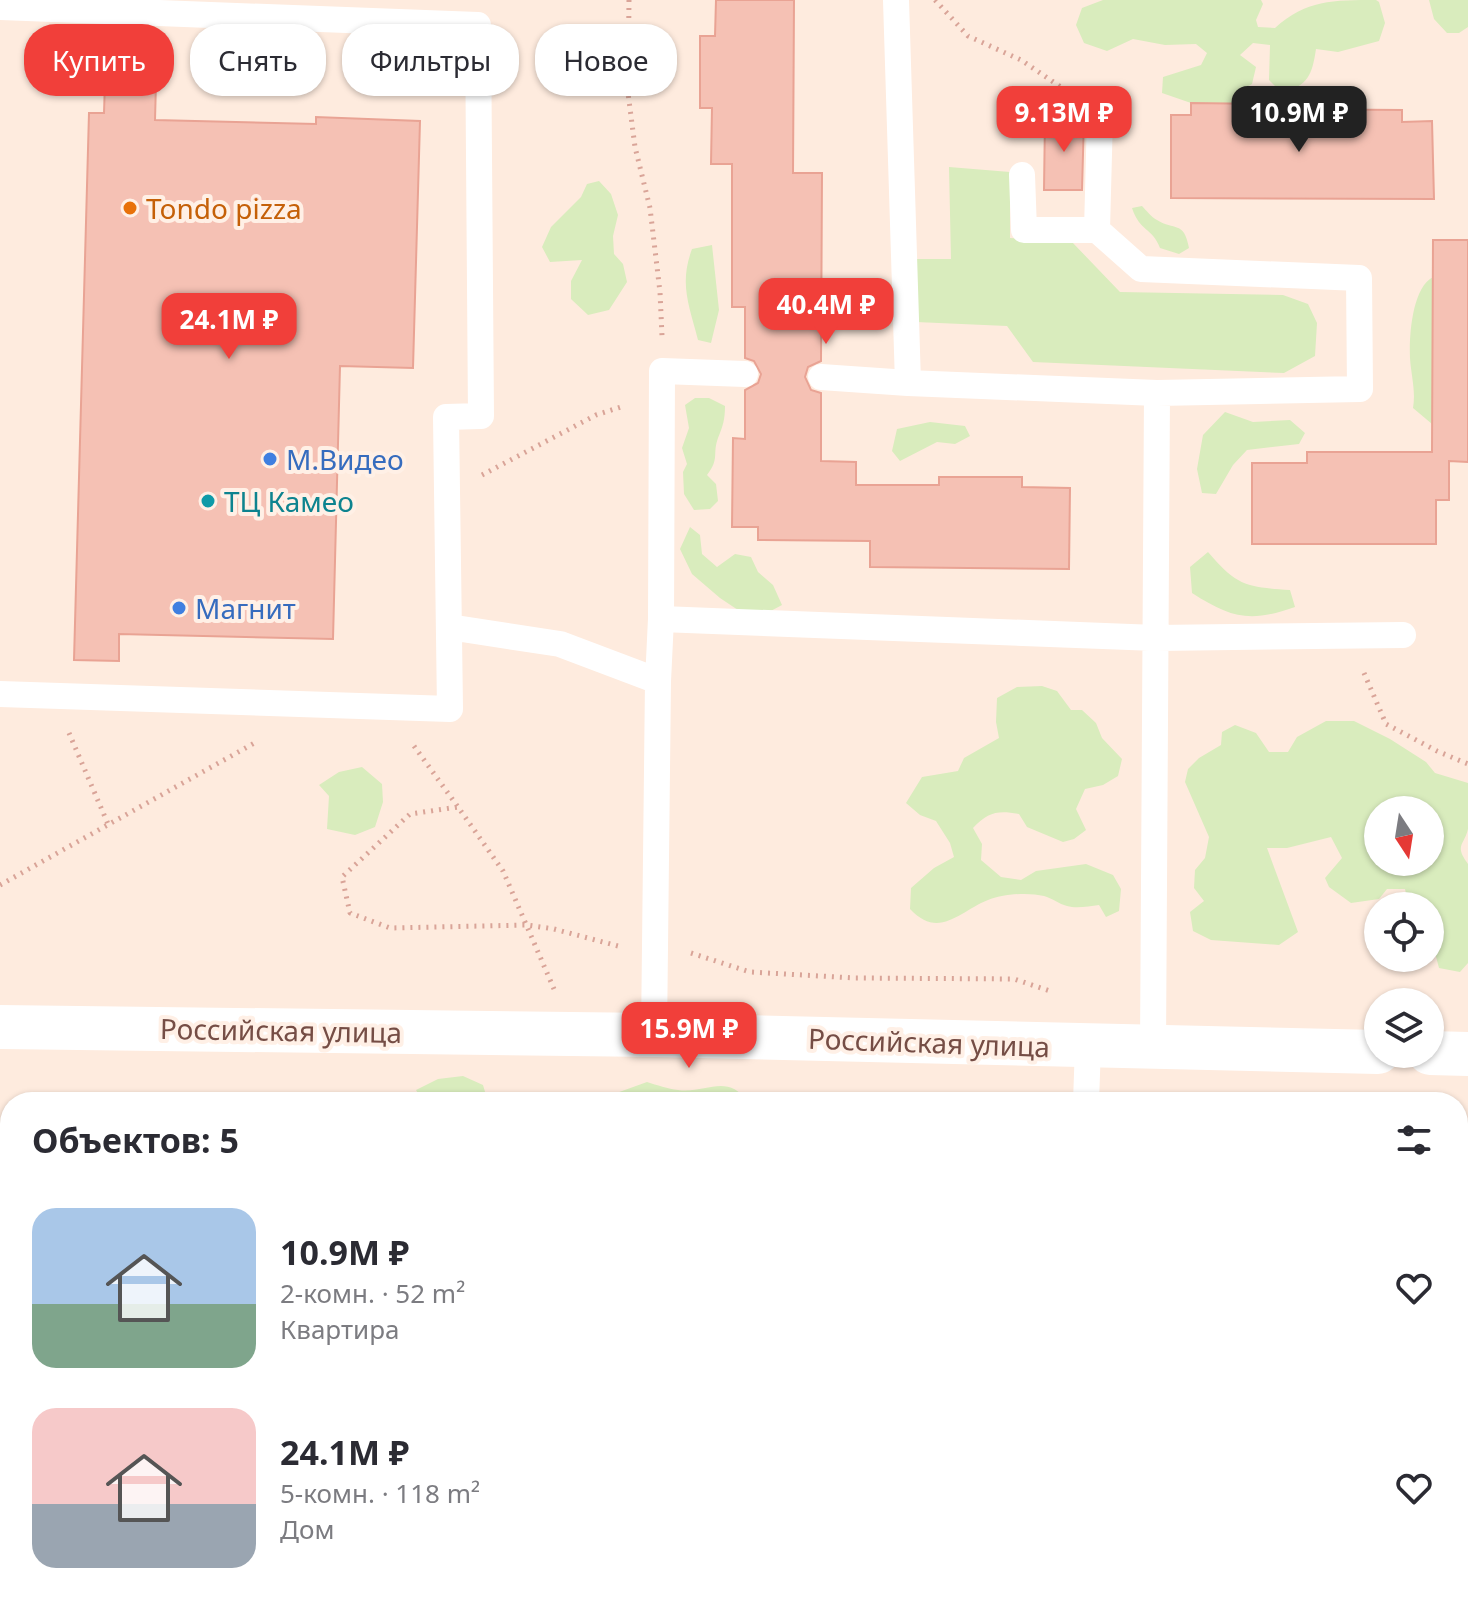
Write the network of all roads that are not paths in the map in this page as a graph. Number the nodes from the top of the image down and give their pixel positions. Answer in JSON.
{"nodes":[{"id":1,"x":896,"y":0,"type":"edge"},
{"id":2,"x":44,"y":4,"type":"edge"},
{"id":3,"x":0,"y":7,"type":"edge"},
{"id":4,"x":1100,"y":116,"type":"road end"},
{"id":5,"x":1022,"y":175,"type":"dead end"},
{"id":6,"x":1097,"y":230,"type":"junction"},
{"id":7,"x":745,"y":374,"type":"dead end"},
{"id":8,"x":821,"y":377,"type":"dead end"},
{"id":9,"x":908,"y":383,"type":"junction"},
{"id":10,"x":1157,"y":393,"type":"junction"},
{"id":11,"x":661,"y":619,"type":"junction"},
{"id":12,"x":449,"y":627,"type":"junction"},
{"id":13,"x":1403,"y":635,"type":"dead end"},
{"id":14,"x":1156,"y":638,"type":"junction"},
{"id":15,"x":658,"y":681,"type":"junction"},
{"id":16,"x":0,"y":694,"type":"edge"},
{"id":17,"x":0,"y":1027,"type":"edge"},
{"id":18,"x":654,"y":1035,"type":"junction"},
{"id":19,"x":1088,"y":1046,"type":"junction"},
{"id":20,"x":1153,"y":1048,"type":"junction"},
{"id":21,"x":1364,"y":1052,"type":"edge"},
{"id":22,"x":1444,"y":1053,"type":"edge"},
{"id":23,"x":1468,"y":1054,"type":"edge"},
{"id":24,"x":1086,"y":1092,"type":"edge"}],
"edges":[{"from":1,"to":9,"type":"lane"},
{"from":2,"to":3,"type":"lane"},
{"from":2,"to":12,"type":"lane"},
{"from":4,"to":6,"type":"lane"},
{"from":5,"to":6,"type":"lane"},
{"from":6,"to":10,"type":"lane"},
{"from":7,"to":11,"type":"lane"},
{"from":8,"to":9,"type":"lane"},
{"from":9,"to":10,"type":"lane"},
{"from":10,"to":14,"type":"lane"},
{"from":11,"to":14,"type":"lane"},
{"from":11,"to":15,"type":"lane"},
{"from":12,"to":15,"type":"lane"},
{"from":12,"to":16,"type":"lane"},
{"from":13,"to":14,"type":"lane"},
{"from":14,"to":20,"type":"lane"},
{"from":15,"to":18,"type":"lane"},
{"from":17,"to":18,"type":"street","name":"Российская улица"},
{"from":18,"to":19,"type":"street","name":"Российская улица"},
{"from":19,"to":20,"type":"street","name":"Российская улица"},
{"from":19,"to":24,"type":"lane"},
{"from":20,"to":21,"type":"street","name":"Российская улица"},
{"from":22,"to":23,"type":"street"}]}
